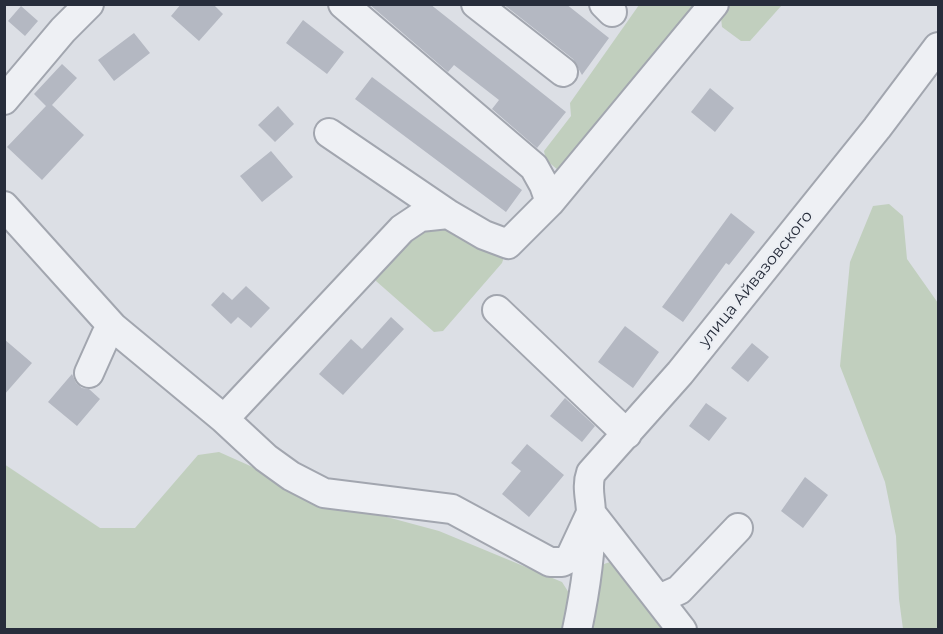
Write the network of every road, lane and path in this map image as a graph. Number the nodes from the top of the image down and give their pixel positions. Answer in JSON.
{"nodes":[{"id":1,"x":89,"y":4,"type":"edge"},
{"id":2,"x":343,"y":4,"type":"edge"},
{"id":3,"x":476,"y":4,"type":"edge"},
{"id":4,"x":714,"y":4,"type":"edge"},
{"id":5,"x":939,"y":47,"type":"edge"},
{"id":6,"x":563,"y":72,"type":"dead end"},
{"id":7,"x":4,"y":100,"type":"edge"},
{"id":8,"x":329,"y":133,"type":"dead end"},
{"id":9,"x":550,"y":202,"type":"junction"},
{"id":10,"x":4,"y":206,"type":"edge"},
{"id":11,"x":448,"y":214,"type":"junction"},
{"id":12,"x":497,"y":310,"type":"dead end"},
{"id":13,"x":113,"y":327,"type":"junction"},
{"id":14,"x":89,"y":373,"type":"dead end"},
{"id":15,"x":224,"y":419,"type":"junction"},
{"id":16,"x":627,"y":434,"type":"junction"},
{"id":17,"x":591,"y":513,"type":"junction"},
{"id":18,"x":738,"y":528,"type":"dead end"},
{"id":19,"x":659,"y":599,"type":"junction"},
{"id":20,"x":684,"y":628,"type":"edge"},
{"id":21,"x":577,"y":630,"type":"edge"}],
"edges":[{"from":1,"to":7,"type":"street"},
{"from":2,"to":9,"type":"street"},
{"from":3,"to":6,"type":"street"},
{"from":4,"to":9,"type":"street"},
{"from":5,"to":16,"type":"street","name":"улица Айвазовского"},
{"from":8,"to":11,"type":"street"},
{"from":9,"to":11,"type":"street"},
{"from":10,"to":13,"type":"street"},
{"from":11,"to":15,"type":"street"},
{"from":12,"to":16,"type":"street"},
{"from":13,"to":14,"type":"street"},
{"from":13,"to":15,"type":"street"},
{"from":15,"to":17,"type":"street"},
{"from":16,"to":17,"type":"street","name":"улица Айвазовского"},
{"from":17,"to":19,"type":"street"},
{"from":17,"to":21,"type":"street","name":"улица Айвазовского"},
{"from":18,"to":19,"type":"street"},
{"from":19,"to":20,"type":"street"}]}
